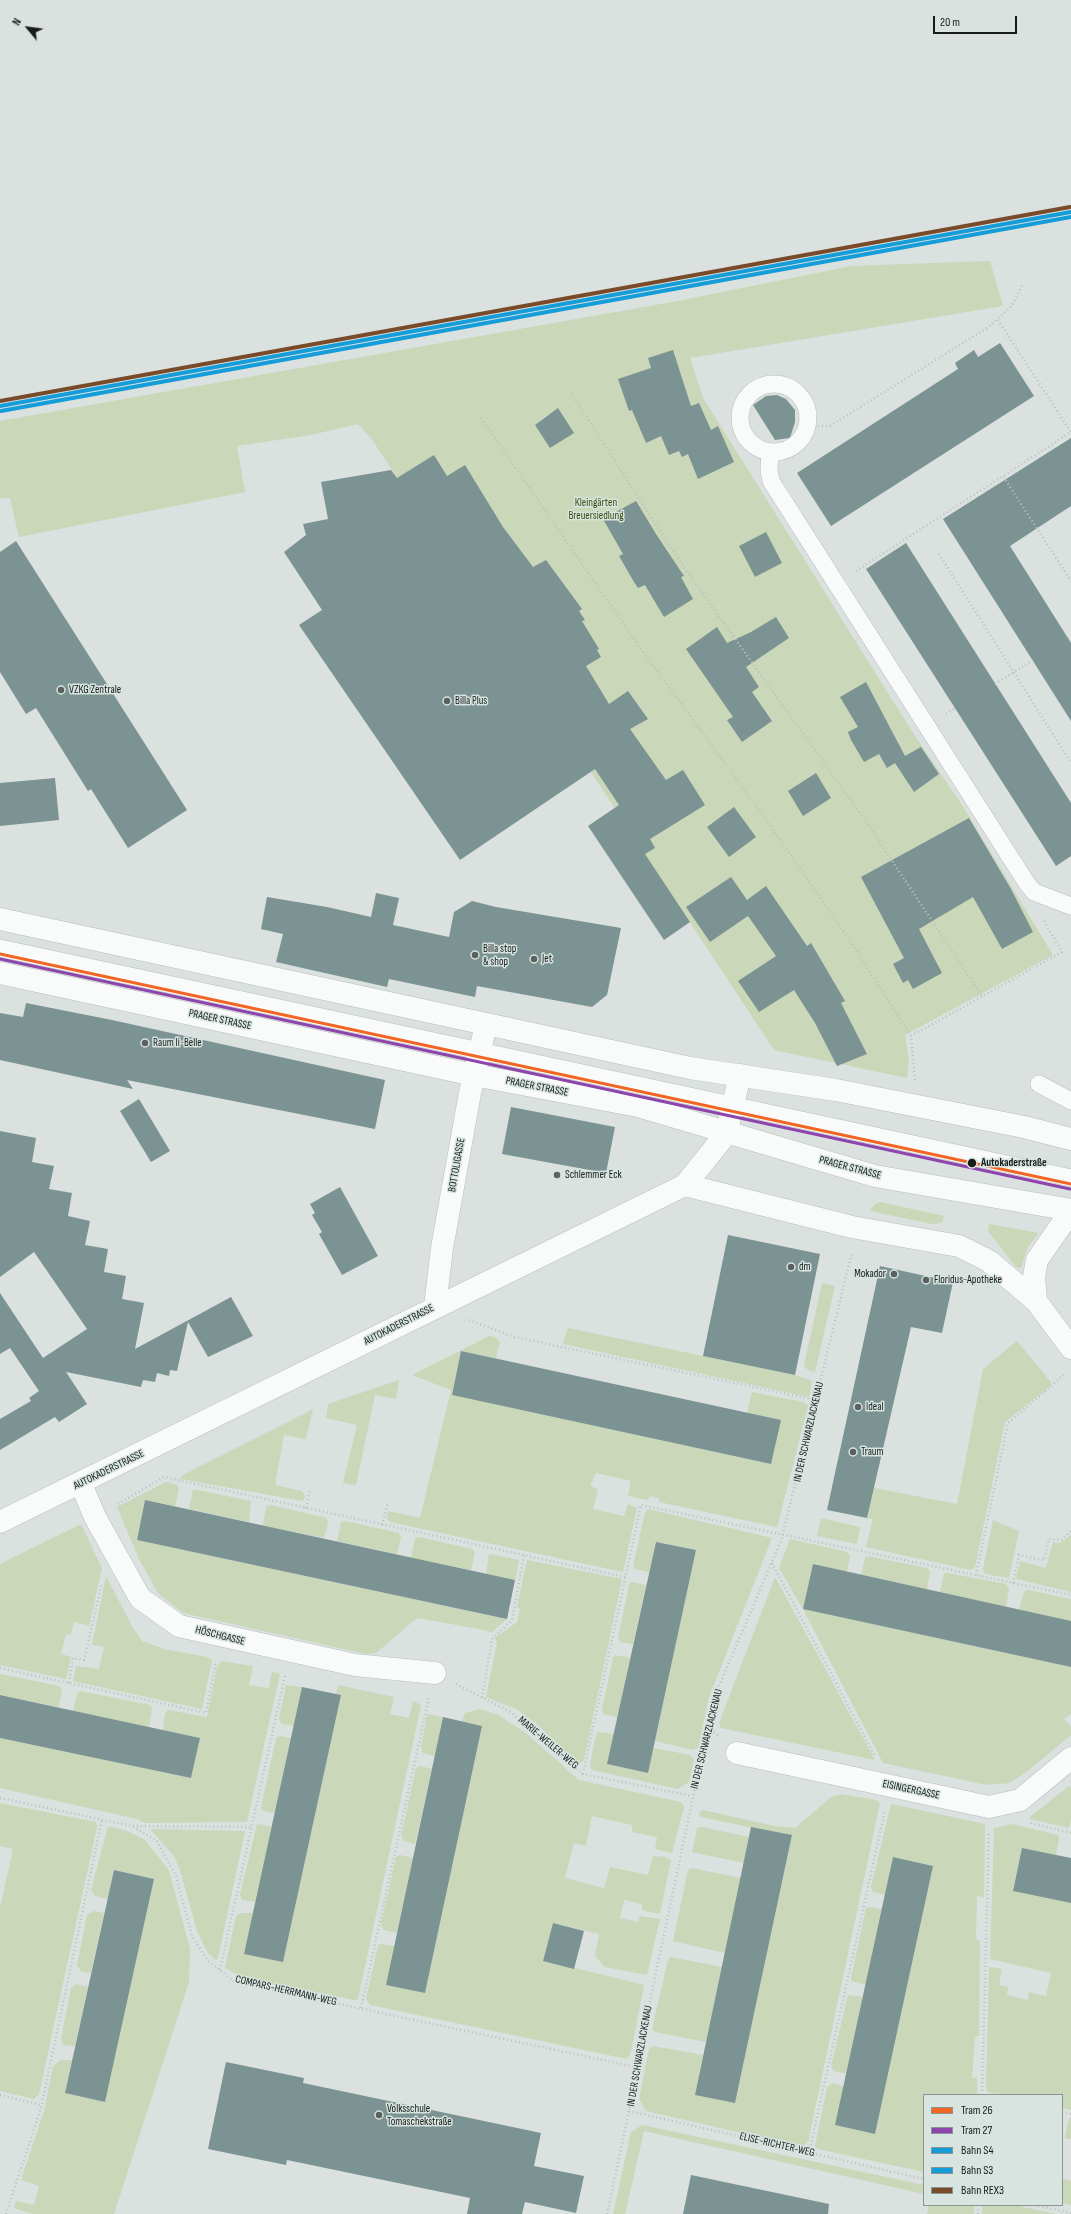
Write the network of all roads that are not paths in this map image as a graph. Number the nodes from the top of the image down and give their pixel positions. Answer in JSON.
{"nodes":[{"id":1,"x":770,"y":452,"type":"junction"},
{"id":2,"x":1071,"y":906,"type":"edge"},
{"id":3,"x":0,"y":919,"type":"edge"},
{"id":4,"x":0,"y":948,"type":"edge"},
{"id":5,"x":0,"y":973,"type":"edge"},
{"id":6,"x":480,"y":1050,"type":"junction"},
{"id":7,"x":740,"y":1075,"type":"junction"},
{"id":8,"x":1039,"y":1084,"type":"dead end"},
{"id":9,"x":1071,"y":1101,"type":"edge"},
{"id":10,"x":733,"y":1104,"type":"junction"},
{"id":11,"x":726,"y":1134,"type":"junction"},
{"id":12,"x":1071,"y":1139,"type":"edge"},
{"id":13,"x":1071,"y":1178,"type":"edge"},
{"id":14,"x":685,"y":1185,"type":"junction"},
{"id":15,"x":1071,"y":1210,"type":"edge"},
{"id":16,"x":1036,"y":1301,"type":"junction"},
{"id":17,"x":435,"y":1307,"type":"junction"},
{"id":18,"x":1071,"y":1348,"type":"edge"},
{"id":19,"x":81,"y":1484,"type":"junction"},
{"id":20,"x":0,"y":1522,"type":"edge"},
{"id":21,"x":434,"y":1673,"type":"road end"},
{"id":22,"x":737,"y":1753,"type":"dead end"},
{"id":23,"x":1071,"y":1758,"type":"edge"}],
"edges":[{"from":1,"to":1,"type":"lane"},
{"from":1,"to":2,"type":"lane"},
{"from":3,"to":6,"type":"street","name":"PRAGER STRASSE"},
{"from":4,"to":6,"type":"lane"},
{"from":5,"to":6,"type":"street","name":"PRAGER STRASSE"},
{"from":6,"to":7,"type":"street","name":"PRAGER STRASSE"},
{"from":6,"to":10,"type":"lane"},
{"from":6,"to":11,"type":"street","name":"PRAGER STRASSE"},
{"from":6,"to":17,"type":"street","name":"BOTTOLIGASSE"},
{"from":7,"to":10,"type":"street","name":"AUTOKADERSTRASSE"},
{"from":7,"to":12,"type":"street","name":"PRAGER STRASSE"},
{"from":8,"to":9,"type":"lane"},
{"from":10,"to":11,"type":"street","name":"AUTOKADERSTRASSE"},
{"from":10,"to":13,"type":"lane"},
{"from":11,"to":14,"type":"street","name":"AUTOKADERSTRASSE"},
{"from":11,"to":15,"type":"street","name":"PRAGER STRASSE"},
{"from":14,"to":16,"type":"street"},
{"from":14,"to":17,"type":"street","name":"AUTOKADERSTRASSE"},
{"from":15,"to":16,"type":"street"},
{"from":16,"to":18,"type":"street"},
{"from":17,"to":19,"type":"street","name":"AUTOKADERSTRASSE"},
{"from":19,"to":20,"type":"street","name":"AUTOKADERSTRASSE"},
{"from":19,"to":21,"type":"street","name":"HÖSCHGASSE"},
{"from":22,"to":23,"type":"street","name":"EISINGERGASSE"}]}
